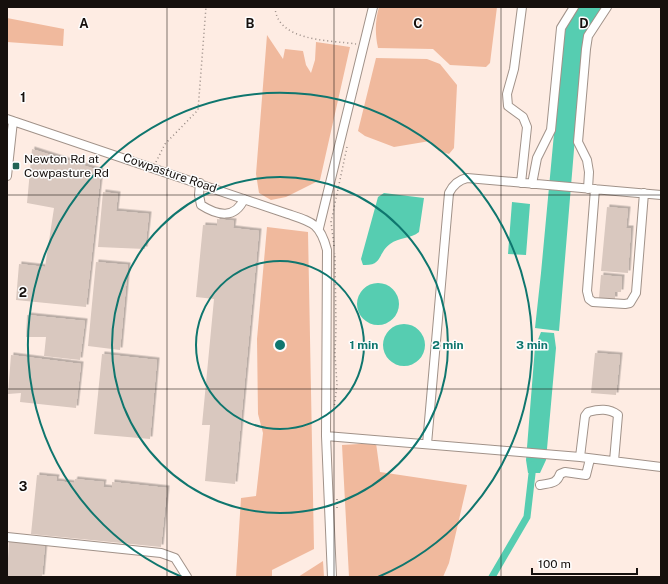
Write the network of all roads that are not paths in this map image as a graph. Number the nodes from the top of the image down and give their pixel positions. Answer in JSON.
{"nodes":[{"id":1,"x":373,"y":7,"type":"edge"},
{"id":2,"x":522,"y":7,"type":"edge"},
{"id":3,"x":574,"y":7,"type":"edge"},
{"id":4,"x":607,"y":7,"type":"edge"},
{"id":5,"x":10,"y":120,"type":"edge"},
{"id":6,"x":7,"y":176,"type":"edge"},
{"id":7,"x":200,"y":183,"type":"junction"},
{"id":8,"x":521,"y":183,"type":"junction"},
{"id":9,"x":532,"y":184,"type":"junction"},
{"id":10,"x":592,"y":189,"type":"junction"},
{"id":11,"x":644,"y":193,"type":"junction"},
{"id":12,"x":661,"y":195,"type":"edge"},
{"id":13,"x":244,"y":198,"type":"junction"},
{"id":14,"x":319,"y":228,"type":"junction"},
{"id":15,"x":326,"y":436,"type":"junction"},
{"id":16,"x":427,"y":444,"type":"junction"},
{"id":17,"x":580,"y":457,"type":"junction"},
{"id":18,"x":590,"y":459,"type":"junction"},
{"id":19,"x":614,"y":461,"type":"junction"},
{"id":20,"x":661,"y":467,"type":"edge"},
{"id":21,"x":540,"y":485,"type":"dead end"},
{"id":22,"x":7,"y":537,"type":"edge"},
{"id":23,"x":187,"y":577,"type":"edge"},
{"id":24,"x":332,"y":577,"type":"edge"}],
"edges":[{"from":1,"to":14,"type":"street"},
{"from":2,"to":8,"type":"street"},
{"from":3,"to":9,"type":"street"},
{"from":4,"to":10,"type":"street"},
{"from":5,"to":6,"type":"street"},
{"from":5,"to":7,"type":"street","name":"Cowpasture Road"},
{"from":7,"to":13,"type":"street","name":"Cowpasture Road"},
{"from":7,"to":13,"type":"street"},
{"from":8,"to":9,"type":"street"},
{"from":8,"to":16,"type":"street"},
{"from":9,"to":10,"type":"street"},
{"from":10,"to":11,"type":"street"},
{"from":10,"to":11,"type":"street"},
{"from":11,"to":12,"type":"street"},
{"from":13,"to":14,"type":"street","name":"Cowpasture Road"},
{"from":14,"to":15,"type":"street"},
{"from":15,"to":16,"type":"street"},
{"from":15,"to":24,"type":"street"},
{"from":16,"to":17,"type":"street"},
{"from":17,"to":18,"type":"street"},
{"from":17,"to":19,"type":"street"},
{"from":18,"to":19,"type":"street"},
{"from":18,"to":21,"type":"street"},
{"from":19,"to":20,"type":"street"},
{"from":22,"to":23,"type":"street"}]}
